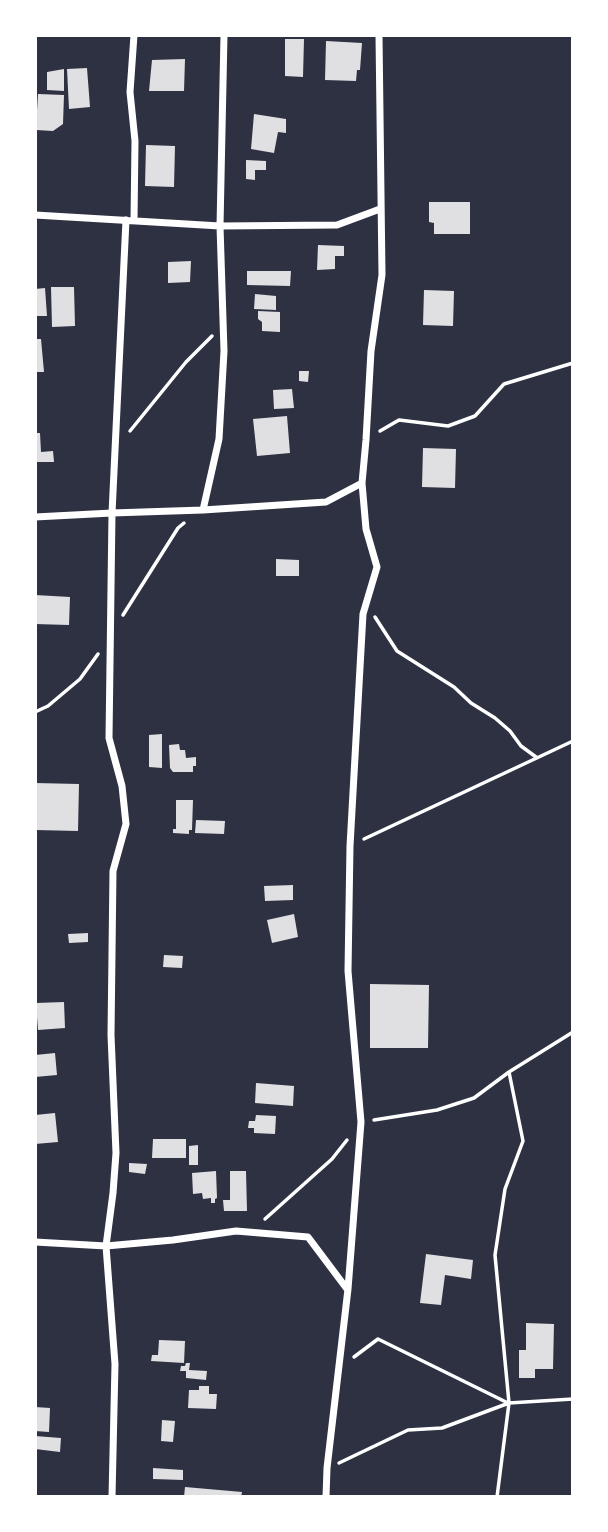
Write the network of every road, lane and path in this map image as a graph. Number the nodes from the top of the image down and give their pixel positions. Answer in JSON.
{"nodes":[{"id":1,"x":134,"y":35,"type":"edge"},
{"id":2,"x":224,"y":35,"type":"edge"},
{"id":3,"x":379,"y":35,"type":"edge"},
{"id":4,"x":380,"y":209,"type":"junction"},
{"id":5,"x":35,"y":215,"type":"edge"},
{"id":6,"x":130,"y":221,"type":"junction"},
{"id":7,"x":220,"y":226,"type":"junction"},
{"id":8,"x":223,"y":325,"type":"junction"},
{"id":9,"x":573,"y":363,"type":"edge"},
{"id":10,"x":366,"y":440,"type":"junction"},
{"id":11,"x":115,"y":449,"type":"junction"},
{"id":12,"x":362,"y":483,"type":"junction"},
{"id":13,"x":203,"y":510,"type":"junction"},
{"id":14,"x":112,"y":513,"type":"junction"},
{"id":15,"x":35,"y":517,"type":"edge"},
{"id":16,"x":366,"y":604,"type":"junction"},
{"id":17,"x":573,"y":741,"type":"edge"},
{"id":18,"x":536,"y":758,"type":"junction"},
{"id":19,"x":350,"y":845,"type":"junction"},
{"id":20,"x":573,"y":1032,"type":"edge"},
{"id":21,"x":509,"y":1072,"type":"junction"},
{"id":22,"x":361,"y":1122,"type":"junction"},
{"id":23,"x":261,"y":1223,"type":"dead end"},
{"id":24,"x":35,"y":1242,"type":"edge"},
{"id":25,"x":106,"y":1246,"type":"junction"},
{"id":26,"x":348,"y":1289,"type":"junction"},
{"id":27,"x":338,"y":1369,"type":"junction"},
{"id":28,"x":573,"y":1399,"type":"edge"},
{"id":29,"x":509,"y":1404,"type":"junction"},
{"id":30,"x":327,"y":1468,"type":"junction"},
{"id":31,"x":112,"y":1497,"type":"edge"},
{"id":32,"x":326,"y":1497,"type":"edge"},
{"id":33,"x":497,"y":1497,"type":"edge"}],
"edges":[{"from":1,"to":6,"type":"street"},
{"from":2,"to":7,"type":"street"},
{"from":3,"to":4,"type":"street"},
{"from":4,"to":7,"type":"street"},
{"from":4,"to":10,"type":"street"},
{"from":5,"to":6,"type":"street"},
{"from":6,"to":7,"type":"street"},
{"from":6,"to":11,"type":"street"},
{"from":7,"to":8,"type":"street"},
{"from":8,"to":11,"type":"path"},
{"from":8,"to":13,"type":"street"},
{"from":9,"to":10,"type":"path"},
{"from":10,"to":12,"type":"street"},
{"from":11,"to":14,"type":"street"},
{"from":12,"to":13,"type":"street"},
{"from":12,"to":16,"type":"street"},
{"from":13,"to":14,"type":"street"},
{"from":14,"to":15,"type":"street"},
{"from":14,"to":25,"type":"street"},
{"from":16,"to":18,"type":"path"},
{"from":16,"to":19,"type":"street"},
{"from":17,"to":18,"type":"path"},
{"from":18,"to":19,"type":"path"},
{"from":19,"to":22,"type":"street"},
{"from":20,"to":21,"type":"path"},
{"from":21,"to":22,"type":"path"},
{"from":21,"to":29,"type":"path"},
{"from":22,"to":23,"type":"path"},
{"from":22,"to":26,"type":"street"},
{"from":24,"to":25,"type":"street"},
{"from":25,"to":26,"type":"street"},
{"from":25,"to":31,"type":"street"},
{"from":26,"to":27,"type":"street"},
{"from":27,"to":29,"type":"path"},
{"from":27,"to":30,"type":"street"},
{"from":28,"to":29,"type":"path"},
{"from":29,"to":30,"type":"path"},
{"from":29,"to":33,"type":"path"},
{"from":30,"to":32,"type":"street"}]}
